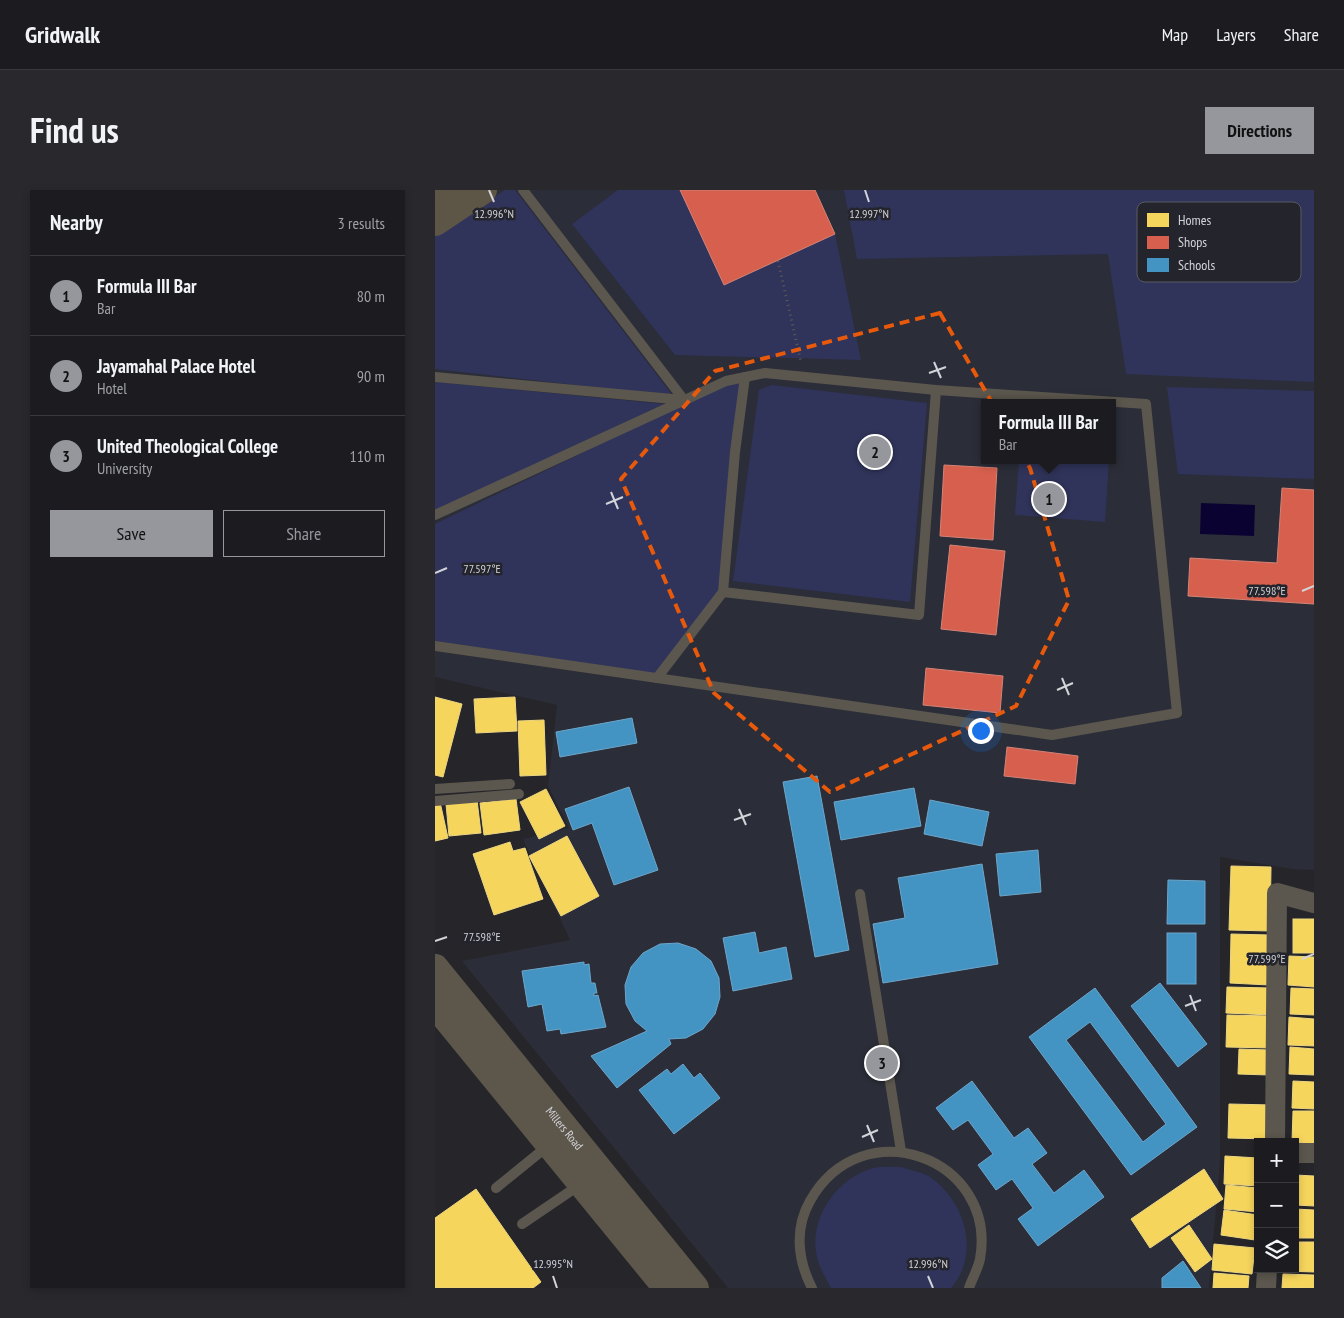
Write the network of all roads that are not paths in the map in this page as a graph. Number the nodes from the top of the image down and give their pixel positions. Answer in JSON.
{"nodes":[{"id":1,"x":452,"y":190,"type":"edge"},
{"id":2,"x":483,"y":190,"type":"edge"},
{"id":3,"x":523,"y":190,"type":"edge"},
{"id":4,"x":435,"y":199,"type":"edge"},
{"id":5,"x":435,"y":222,"type":"edge"},
{"id":6,"x":435,"y":377,"type":"edge"},
{"id":7,"x":745,"y":377,"type":"junction"},
{"id":8,"x":936,"y":390,"type":"junction"},
{"id":9,"x":1071,"y":399,"type":"edge"},
{"id":10,"x":684,"y":400,"type":"junction"},
{"id":11,"x":1116,"y":402,"type":"edge"},
{"id":12,"x":435,"y":515,"type":"edge"},
{"id":13,"x":723,"y":592,"type":"junction"},
{"id":14,"x":435,"y":646,"type":"edge"},
{"id":15,"x":657,"y":678,"type":"junction"},
{"id":16,"x":510,"y":784,"type":"dead end"},
{"id":17,"x":435,"y":789,"type":"edge"},
{"id":18,"x":519,"y":794,"type":"dead end"},
{"id":19,"x":435,"y":801,"type":"edge"},
{"id":20,"x":859,"y":894,"type":"dead end"},
{"id":21,"x":1314,"y":903,"type":"edge"},
{"id":22,"x":435,"y":968,"type":"edge"},
{"id":23,"x":435,"y":1004,"type":"edge"},
{"id":24,"x":1275,"y":1138,"type":"edge"},
{"id":25,"x":550,"y":1145,"type":"junction"},
{"id":26,"x":901,"y":1151,"type":"junction"},
{"id":27,"x":1299,"y":1153,"type":"edge"},
{"id":28,"x":1314,"y":1154,"type":"edge"},
{"id":29,"x":581,"y":1184,"type":"junction"},
{"id":30,"x":496,"y":1188,"type":"dead end"},
{"id":31,"x":522,"y":1224,"type":"dead end"},
{"id":32,"x":1267,"y":1273,"type":"edge"},
{"id":33,"x":667,"y":1288,"type":"edge"},
{"id":34,"x":695,"y":1288,"type":"edge"},
{"id":35,"x":813,"y":1288,"type":"edge"},
{"id":36,"x":969,"y":1288,"type":"edge"},
{"id":37,"x":1266,"y":1288,"type":"edge"}],
"edges":[{"from":1,"to":4,"type":"main road"},
{"from":2,"to":5,"type":"main road"},
{"from":3,"to":10,"type":"lane"},
{"from":6,"to":10,"type":"lane"},
{"from":7,"to":8,"type":"lane"},
{"from":7,"to":10,"type":"lane"},
{"from":7,"to":13,"type":"lane"},
{"from":8,"to":9,"type":"lane"},
{"from":8,"to":13,"type":"lane"},
{"from":10,"to":12,"type":"lane"},
{"from":11,"to":15,"type":"lane"},
{"from":13,"to":15,"type":"lane"},
{"from":14,"to":15,"type":"lane"},
{"from":16,"to":17,"type":"lane"},
{"from":18,"to":19,"type":"lane"},
{"from":20,"to":26,"type":"lane"},
{"from":21,"to":24,"type":"street"},
{"from":22,"to":34,"type":"street","name":"Millers Road"},
{"from":23,"to":25,"type":"street","name":"Millers Road"},
{"from":25,"to":29,"type":"street","name":"Millers Road"},
{"from":25,"to":30,"type":"lane"},
{"from":26,"to":35,"type":"lane"},
{"from":26,"to":36,"type":"lane"},
{"from":27,"to":28,"type":"street"},
{"from":29,"to":31,"type":"lane"},
{"from":29,"to":33,"type":"street","name":"Millers Road"},
{"from":32,"to":37,"type":"street"}]}
